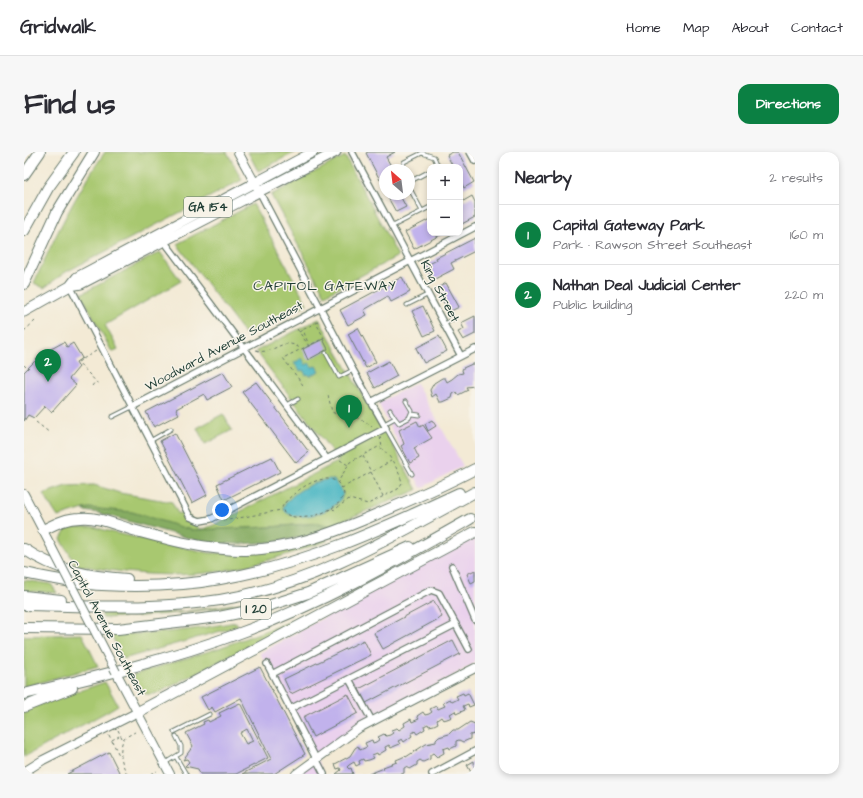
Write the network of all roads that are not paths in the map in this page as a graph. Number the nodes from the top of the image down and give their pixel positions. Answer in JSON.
{"nodes":[{"id":1,"x":40,"y":152,"type":"edge"},
{"id":2,"x":74,"y":152,"type":"edge"},
{"id":3,"x":94,"y":152,"type":"edge"},
{"id":4,"x":238,"y":152,"type":"edge"},
{"id":5,"x":313,"y":152,"type":"edge"},
{"id":6,"x":336,"y":152,"type":"edge"},
{"id":7,"x":352,"y":152,"type":"edge"},
{"id":8,"x":470,"y":152,"type":"edge"},
{"id":9,"x":475,"y":161,"type":"edge"},
{"id":10,"x":404,"y":164,"type":"edge"},
{"id":11,"x":437,"y":164,"type":"edge"},
{"id":12,"x":427,"y":173,"type":"edge"},
{"id":13,"x":24,"y":175,"type":"edge"},
{"id":14,"x":415,"y":179,"type":"edge"},
{"id":15,"x":254,"y":182,"type":"junction"},
{"id":16,"x":259,"y":191,"type":"junction"},
{"id":17,"x":415,"y":199,"type":"edge"},
{"id":18,"x":427,"y":208,"type":"edge"},
{"id":19,"x":422,"y":211,"type":"junction"},
{"id":20,"x":393,"y":226,"type":"junction"},
{"id":21,"x":475,"y":227,"type":"edge"},
{"id":22,"x":24,"y":231,"type":"edge"},
{"id":23,"x":164,"y":241,"type":"junction"},
{"id":24,"x":412,"y":260,"type":"junction"},
{"id":25,"x":24,"y":284,"type":"edge"},
{"id":26,"x":70,"y":286,"type":"junction"},
{"id":27,"x":429,"y":294,"type":"junction"},
{"id":28,"x":407,"y":305,"type":"dead end"},
{"id":29,"x":320,"y":308,"type":"junction"},
{"id":30,"x":24,"y":312,"type":"edge"},
{"id":31,"x":453,"y":319,"type":"dead end"},
{"id":32,"x":445,"y":324,"type":"junction"},
{"id":33,"x":244,"y":348,"type":"junction"},
{"id":34,"x":475,"y":349,"type":"edge"},
{"id":35,"x":326,"y":353,"type":"dead end"},
{"id":36,"x":461,"y":356,"type":"junction"},
{"id":37,"x":353,"y":370,"type":"junction"},
{"id":38,"x":298,"y":399,"type":"dead end"},
{"id":39,"x":406,"y":401,"type":"dead end"},
{"id":40,"x":371,"y":402,"type":"junction"},
{"id":41,"x":287,"y":405,"type":"junction"},
{"id":42,"x":132,"y":407,"type":"junction"},
{"id":43,"x":390,"y":410,"type":"dead end"},
{"id":44,"x":412,"y":414,"type":"junction"},
{"id":45,"x":419,"y":415,"type":"dead end"},
{"id":46,"x":112,"y":417,"type":"dead end"},
{"id":47,"x":395,"y":418,"type":"junction"},
{"id":48,"x":385,"y":426,"type":"junction"},
{"id":49,"x":171,"y":429,"type":"dead end"},
{"id":50,"x":150,"y":440,"type":"junction"},
{"id":51,"x":328,"y":459,"type":"junction"},
{"id":52,"x":475,"y":469,"type":"edge"},
{"id":53,"x":412,"y":474,"type":"dead end"},
{"id":54,"x":475,"y":486,"type":"edge"},
{"id":55,"x":475,"y":492,"type":"edge"},
{"id":56,"x":24,"y":494,"type":"edge"},
{"id":57,"x":473,"y":517,"type":"edge"},
{"id":58,"x":43,"y":530,"type":"junction"},
{"id":59,"x":475,"y":532,"type":"edge"},
{"id":60,"x":24,"y":548,"type":"edge"},
{"id":61,"x":452,"y":566,"type":"dead end"},
{"id":62,"x":24,"y":573,"type":"edge"},
{"id":63,"x":179,"y":583,"type":"junction"},
{"id":64,"x":24,"y":596,"type":"edge"},
{"id":65,"x":24,"y":605,"type":"edge"},
{"id":66,"x":114,"y":607,"type":"junction"},
{"id":67,"x":473,"y":612,"type":"edge"},
{"id":68,"x":475,"y":620,"type":"edge"},
{"id":69,"x":456,"y":624,"type":"junction"},
{"id":70,"x":24,"y":628,"type":"edge"},
{"id":71,"x":469,"y":649,"type":"dead end"},
{"id":72,"x":267,"y":664,"type":"dead end"},
{"id":73,"x":129,"y":667,"type":"junction"},
{"id":74,"x":475,"y":668,"type":"edge"},
{"id":75,"x":272,"y":674,"type":"junction"},
{"id":76,"x":349,"y":679,"type":"junction"},
{"id":77,"x":24,"y":694,"type":"edge"},
{"id":78,"x":24,"y":707,"type":"edge"},
{"id":79,"x":290,"y":709,"type":"junction"},
{"id":80,"x":138,"y":712,"type":"junction"},
{"id":81,"x":210,"y":714,"type":"dead end"},
{"id":82,"x":372,"y":721,"type":"junction"},
{"id":83,"x":475,"y":752,"type":"edge"},
{"id":84,"x":176,"y":757,"type":"junction"},
{"id":85,"x":316,"y":759,"type":"junction"},
{"id":86,"x":165,"y":763,"type":"junction"},
{"id":87,"x":24,"y":772,"type":"edge"},
{"id":88,"x":170,"y":774,"type":"edge"},
{"id":89,"x":186,"y":774,"type":"edge"},
{"id":90,"x":296,"y":774,"type":"edge"},
{"id":91,"x":324,"y":774,"type":"edge"},
{"id":92,"x":432,"y":774,"type":"edge"}],
"edges":[{"from":1,"to":13,"type":"highway"},
{"from":2,"to":22,"type":"highway"},
{"from":3,"to":25,"type":"highway"},
{"from":4,"to":15,"type":"street"},
{"from":5,"to":15,"type":"main road","number":"GA 154"},
{"from":6,"to":16,"type":"main road","number":"GA 154"},
{"from":7,"to":20,"type":"street","name":"King Street"},
{"from":8,"to":9,"type":"street"},
{"from":10,"to":11,"type":"lane"},
{"from":12,"to":14,"type":"lane"},
{"from":15,"to":16,"type":"street"},
{"from":15,"to":26,"type":"main road","number":"GA 154"},
{"from":16,"to":23,"type":"main road","number":"GA 154"},
{"from":16,"to":29,"type":"street"},
{"from":17,"to":19,"type":"lane"},
{"from":18,"to":19,"type":"lane"},
{"from":19,"to":20,"type":"lane"},
{"from":20,"to":24,"type":"street","name":"King Street"},
{"from":21,"to":24,"type":"street","name":"Woodward Avenue Southeast"},
{"from":23,"to":26,"type":"main road","number":"GA 154"},
{"from":23,"to":33,"type":"street"},
{"from":24,"to":27,"type":"street","name":"King Street"},
{"from":24,"to":29,"type":"street","name":"Woodward Avenue Southeast"},
{"from":26,"to":30,"type":"main road","number":"GA 154"},
{"from":26,"to":42,"type":"street"},
{"from":27,"to":28,"type":"lane"},
{"from":27,"to":32,"type":"street","name":"King Street"},
{"from":29,"to":33,"type":"street","name":"Woodward Avenue Southeast"},
{"from":29,"to":37,"type":"street"},
{"from":31,"to":32,"type":"lane"},
{"from":32,"to":36,"type":"street","name":"King Street"},
{"from":33,"to":41,"type":"street"},
{"from":33,"to":42,"type":"street","name":"Woodward Avenue Southeast"},
{"from":34,"to":36,"type":"street"},
{"from":35,"to":37,"type":"lane"},
{"from":36,"to":40,"type":"street"},
{"from":37,"to":40,"type":"street"},
{"from":38,"to":41,"type":"lane"},
{"from":39,"to":44,"type":"lane"},
{"from":40,"to":48,"type":"street"},
{"from":41,"to":51,"type":"street"},
{"from":42,"to":46,"type":"lane"},
{"from":42,"to":50,"type":"street"},
{"from":43,"to":47,"type":"lane"},
{"from":44,"to":45,"type":"lane"},
{"from":44,"to":47,"type":"lane"},
{"from":47,"to":48,"type":"lane"},
{"from":48,"to":51,"type":"street"},
{"from":48,"to":53,"type":"lane"},
{"from":49,"to":50,"type":"lane"},
{"from":50,"to":51,"type":"street"},
{"from":52,"to":58,"type":"highway"},
{"from":54,"to":63,"type":"highway"},
{"from":55,"to":66,"type":"highway","number":"I 20"},
{"from":56,"to":58,"type":"street","name":"Capitol Avenue Southeast"},
{"from":57,"to":70,"type":"highway","number":"I 20"},
{"from":57,"to":73,"type":"highway"},
{"from":58,"to":80,"type":"street","name":"Capitol Avenue Southeast","bridge":true},
{"from":59,"to":80,"type":"highway"},
{"from":60,"to":63,"type":"highway"},
{"from":61,"to":67,"type":"street"},
{"from":62,"to":63,"type":"highway"},
{"from":64,"to":66,"type":"highway"},
{"from":65,"to":66,"type":"highway","number":"I 20"},
{"from":67,"to":68,"type":"street"},
{"from":69,"to":71,"type":"street"},
{"from":69,"to":75,"type":"street"},
{"from":69,"to":76,"type":"street"},
{"from":72,"to":75,"type":"street"},
{"from":73,"to":77,"type":"highway"},
{"from":73,"to":78,"type":"highway"},
{"from":74,"to":82,"type":"street"},
{"from":75,"to":79,"type":"street"},
{"from":76,"to":79,"type":"street"},
{"from":76,"to":82,"type":"street"},
{"from":79,"to":85,"type":"street"},
{"from":80,"to":86,"type":"street","name":"Capitol Avenue Southeast"},
{"from":80,"to":87,"type":"street"},
{"from":81,"to":84,"type":"lane"},
{"from":82,"to":85,"type":"street"},
{"from":83,"to":92,"type":"street"},
{"from":84,"to":86,"type":"lane"},
{"from":84,"to":89,"type":"lane"},
{"from":85,"to":90,"type":"street"},
{"from":85,"to":91,"type":"street"},
{"from":86,"to":88,"type":"street","name":"Capitol Avenue Southeast"}]}
